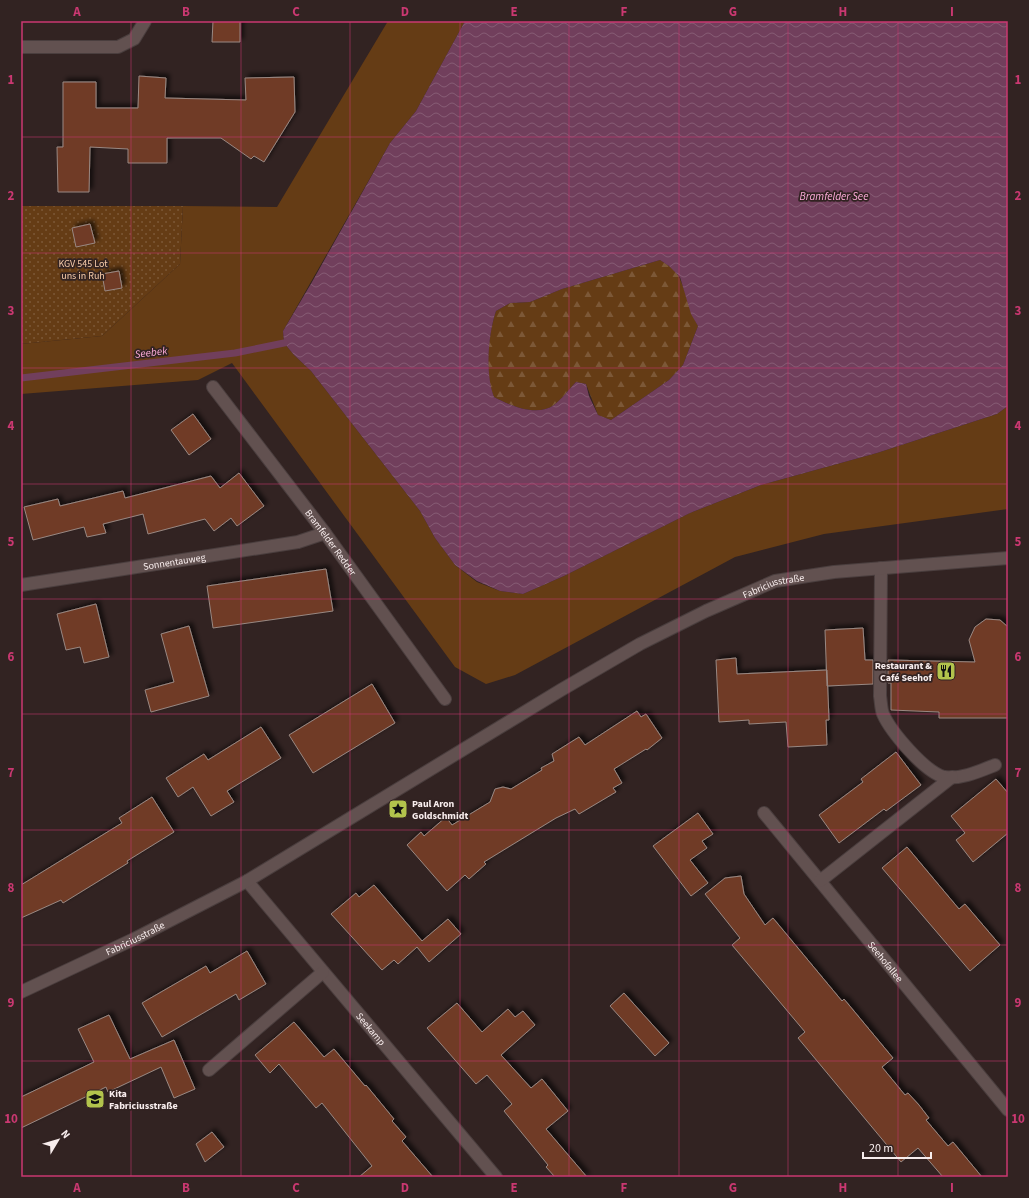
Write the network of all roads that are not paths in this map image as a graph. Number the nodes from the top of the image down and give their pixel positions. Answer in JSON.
{"nodes":[{"id":1,"x":145,"y":21,"type":"edge"},
{"id":2,"x":21,"y":47,"type":"edge"},
{"id":3,"x":213,"y":387,"type":"dead end"},
{"id":4,"x":325,"y":533,"type":"junction"},
{"id":5,"x":1008,"y":558,"type":"edge"},
{"id":6,"x":881,"y":568,"type":"junction"},
{"id":7,"x":21,"y":585,"type":"edge"},
{"id":8,"x":445,"y":699,"type":"dead end"},
{"id":9,"x":995,"y":765,"type":"dead end"},
{"id":10,"x":952,"y":777,"type":"junction"},
{"id":11,"x":764,"y":812,"type":"dead end"},
{"id":12,"x":247,"y":881,"type":"junction"},
{"id":13,"x":820,"y":881,"type":"junction"},
{"id":14,"x":323,"y":972,"type":"junction"},
{"id":15,"x":21,"y":992,"type":"edge"},
{"id":16,"x":209,"y":1070,"type":"dead end"},
{"id":17,"x":1008,"y":1110,"type":"edge"},
{"id":18,"x":496,"y":1177,"type":"edge"}],
"edges":[{"from":1,"to":2,"type":"street"},
{"from":3,"to":4,"type":"street","name":"Bramfelder Redder"},
{"from":4,"to":7,"type":"street","name":"Sonnentauweg"},
{"from":4,"to":8,"type":"street","name":"Bramfelder Redder"},
{"from":5,"to":6,"type":"street","name":"Fabriciusstraße"},
{"from":6,"to":10,"type":"street"},
{"from":6,"to":12,"type":"street","name":"Fabriciusstraße"},
{"from":9,"to":10,"type":"street"},
{"from":10,"to":13,"type":"street"},
{"from":11,"to":13,"type":"street","name":"Seehofallee"},
{"from":12,"to":14,"type":"street","name":"Seekamp"},
{"from":12,"to":15,"type":"street","name":"Fabriciusstraße"},
{"from":13,"to":17,"type":"street","name":"Seehofallee"},
{"from":14,"to":16,"type":"street"},
{"from":14,"to":18,"type":"street","name":"Seekamp"}]}
